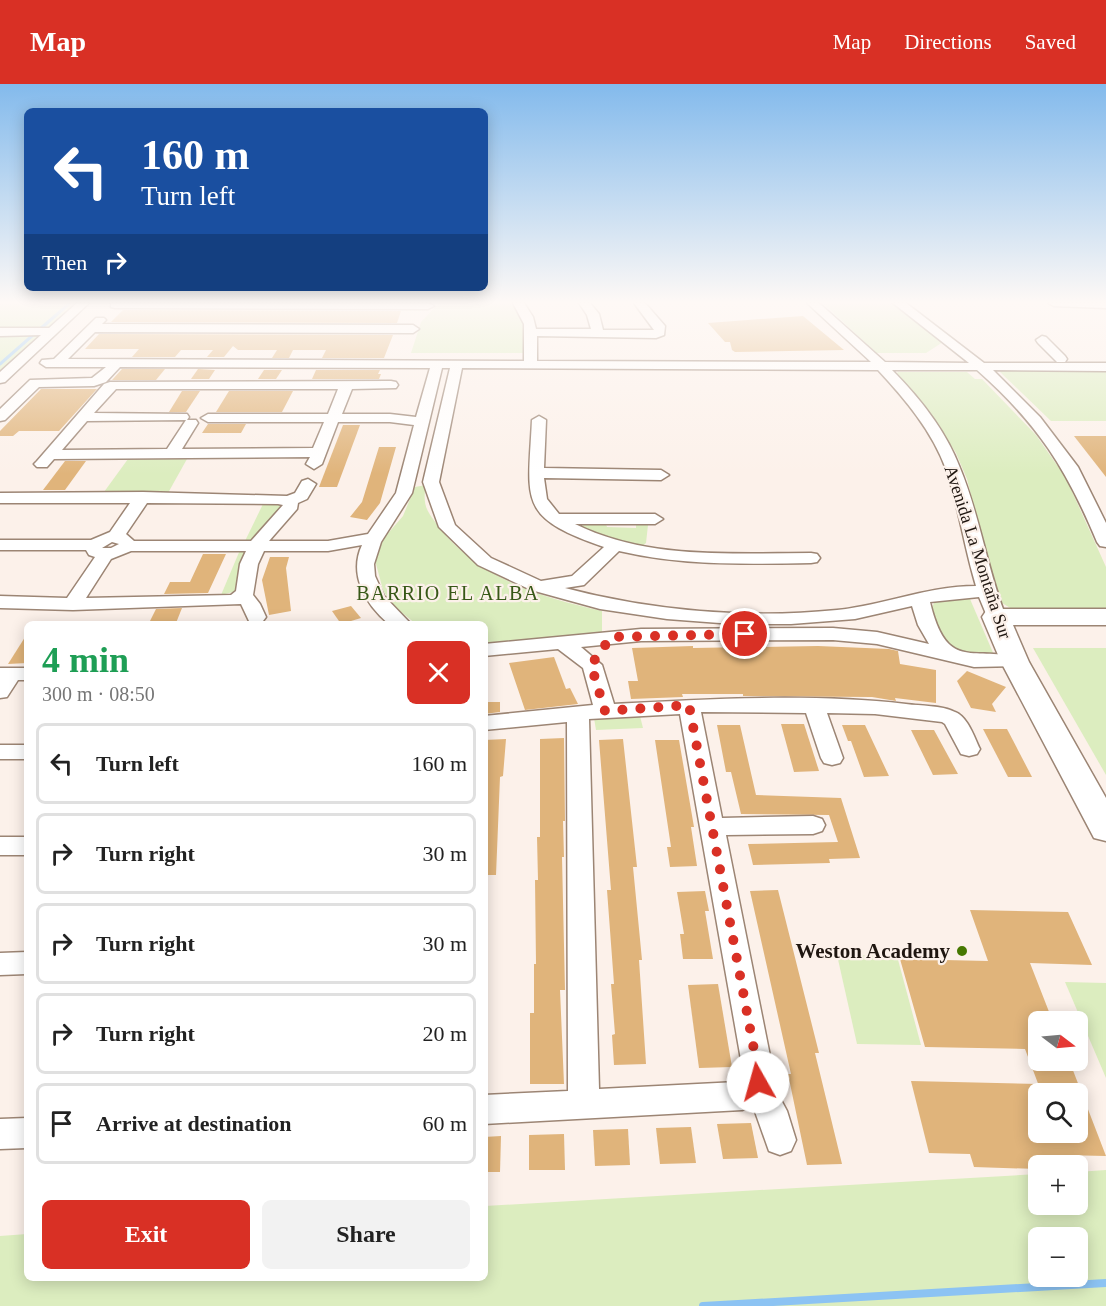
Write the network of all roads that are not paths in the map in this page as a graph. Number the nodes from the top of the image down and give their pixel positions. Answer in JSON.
{"nodes":[{"id":1,"x":21,"y":360,"type":"edge"},
{"id":2,"x":71,"y":360,"type":"edge"},
{"id":3,"x":275,"y":360,"type":"edge"},
{"id":4,"x":429,"y":360,"type":"edge"},
{"id":5,"x":521,"y":360,"type":"edge"},
{"id":6,"x":971,"y":360,"type":"edge"},
{"id":7,"x":1031,"y":360,"type":"edge"},
{"id":8,"x":530,"y":361,"type":"junction"},
{"id":9,"x":875,"y":362,"type":"junction"},
{"id":10,"x":974,"y":362,"type":"junction"},
{"id":11,"x":117,"y":363,"type":"junction"},
{"id":12,"x":231,"y":364,"type":"junction"},
{"id":13,"x":436,"y":364,"type":"junction"},
{"id":14,"x":457,"y":364,"type":"junction"},
{"id":15,"x":1106,"y":367,"type":"edge"},
{"id":16,"x":0,"y":379,"type":"edge"},
{"id":17,"x":218,"y":383,"type":"junction"},
{"id":18,"x":347,"y":384,"type":"junction"},
{"id":19,"x":391,"y":385,"type":"dead end"},
{"id":20,"x":199,"y":413,"type":"junction"},
{"id":21,"x":0,"y":417,"type":"edge"},
{"id":22,"x":83,"y":417,"type":"junction"},
{"id":23,"x":333,"y":418,"type":"junction"},
{"id":24,"x":424,"y":418,"type":"junction"},
{"id":25,"x":539,"y":420,"type":"dead end"},
{"id":26,"x":171,"y":454,"type":"junction"},
{"id":27,"x":538,"y":473,"type":"junction"},
{"id":28,"x":661,"y":475,"type":"dead end"},
{"id":29,"x":407,"y":482,"type":"junction"},
{"id":30,"x":431,"y":482,"type":"junction"},
{"id":31,"x":308,"y":484,"type":"dead end"},
{"id":32,"x":143,"y":497,"type":"junction"},
{"id":33,"x":0,"y":498,"type":"edge"},
{"id":34,"x":289,"y":501,"type":"junction"},
{"id":35,"x":555,"y":519,"type":"junction"},
{"id":36,"x":655,"y":519,"type":"dead end"},
{"id":37,"x":375,"y":538,"type":"junction"},
{"id":38,"x":121,"y":542,"type":"junction"},
{"id":39,"x":1106,"y":542,"type":"edge"},
{"id":40,"x":0,"y":545,"type":"edge"},
{"id":41,"x":257,"y":546,"type":"junction"},
{"id":42,"x":328,"y":546,"type":"junction"},
{"id":43,"x":615,"y":546,"type":"junction"},
{"id":44,"x":100,"y":550,"type":"junction"},
{"id":45,"x":367,"y":555,"type":"junction"},
{"id":46,"x":810,"y":558,"type":"dead end"},
{"id":47,"x":578,"y":580,"type":"junction"},
{"id":48,"x":539,"y":586,"type":"junction"},
{"id":49,"x":243,"y":596,"type":"junction"},
{"id":50,"x":922,"y":598,"type":"junction"},
{"id":51,"x":583,"y":601,"type":"junction"},
{"id":52,"x":0,"y":602,"type":"edge"},
{"id":53,"x":73,"y":604,"type":"junction"},
{"id":54,"x":995,"y":614,"type":"junction"},
{"id":55,"x":256,"y":617,"type":"dead end"},
{"id":56,"x":1106,"y":617,"type":"edge"},
{"id":57,"x":390,"y":621,"type":"edge"},
{"id":58,"x":1106,"y":635,"type":"edge"},
{"id":59,"x":611,"y":637,"type":"junction"},
{"id":60,"x":562,"y":642,"type":"junction"},
{"id":61,"x":488,"y":650,"type":"edge"},
{"id":62,"x":953,"y":657,"type":"junction"},
{"id":63,"x":1015,"y":662,"type":"junction"},
{"id":64,"x":591,"y":665,"type":"junction"},
{"id":65,"x":13,"y":674,"type":"edge"},
{"id":66,"x":0,"y":692,"type":"edge"},
{"id":67,"x":689,"y":705,"type":"junction"},
{"id":68,"x":814,"y":705,"type":"junction"},
{"id":69,"x":605,"y":711,"type":"junction"},
{"id":70,"x":578,"y":714,"type":"junction"},
{"id":71,"x":488,"y":723,"type":"edge"},
{"id":72,"x":969,"y":749,"type":"dead end"},
{"id":73,"x":0,"y":752,"type":"edge"},
{"id":74,"x":24,"y":752,"type":"edge"},
{"id":75,"x":832,"y":758,"type":"dead end"},
{"id":76,"x":813,"y":825,"type":"dead end"},
{"id":77,"x":712,"y":827,"type":"junction"},
{"id":78,"x":1106,"y":829,"type":"edge"},
{"id":79,"x":0,"y":846,"type":"edge"},
{"id":80,"x":24,"y":846,"type":"edge"},
{"id":81,"x":24,"y":963,"type":"edge"},
{"id":82,"x":0,"y":964,"type":"edge"},
{"id":83,"x":756,"y":1087,"type":"junction"},
{"id":84,"x":584,"y":1104,"type":"junction"},
{"id":85,"x":488,"y":1110,"type":"edge"},
{"id":86,"x":24,"y":1133,"type":"edge"},
{"id":87,"x":0,"y":1134,"type":"edge"},
{"id":88,"x":780,"y":1140,"type":"dead end"}],
"edges":[{"from":1,"to":16,"type":"street"},
{"from":2,"to":11,"type":"street"},
{"from":3,"to":12,"type":"street"},
{"from":4,"to":13,"type":"street"},
{"from":5,"to":8,"type":"street"},
{"from":6,"to":10,"type":"street"},
{"from":7,"to":10,"type":"street"},
{"from":8,"to":9,"type":"street"},
{"from":8,"to":14,"type":"street"},
{"from":9,"to":10,"type":"street"},
{"from":9,"to":54,"type":"street","name":"Avenida La Montaña Sur"},
{"from":10,"to":15,"type":"street"},
{"from":10,"to":39,"type":"street"},
{"from":11,"to":12,"type":"street"},
{"from":11,"to":21,"type":"street"},
{"from":12,"to":17,"type":"street"},
{"from":13,"to":14,"type":"street"},
{"from":13,"to":24,"type":"street"},
{"from":14,"to":30,"type":"street"},
{"from":17,"to":18,"type":"street"},
{"from":17,"to":20,"type":"street"},
{"from":17,"to":22,"type":"street"},
{"from":18,"to":19,"type":"street"},
{"from":18,"to":23,"type":"street"},
{"from":20,"to":22,"type":"street"},
{"from":20,"to":23,"type":"street"},
{"from":20,"to":26,"type":"street"},
{"from":22,"to":26,"type":"street"},
{"from":23,"to":24,"type":"street"},
{"from":23,"to":26,"type":"street"},
{"from":24,"to":29,"type":"street"},
{"from":25,"to":27,"type":"street"},
{"from":27,"to":28,"type":"street"},
{"from":27,"to":35,"type":"street"},
{"from":29,"to":30,"type":"street"},
{"from":29,"to":37,"type":"street"},
{"from":30,"to":48,"type":"street"},
{"from":31,"to":34,"type":"street"},
{"from":32,"to":33,"type":"street"},
{"from":32,"to":34,"type":"street"},
{"from":32,"to":38,"type":"street"},
{"from":34,"to":41,"type":"street"},
{"from":35,"to":36,"type":"street"},
{"from":35,"to":43,"type":"street"},
{"from":37,"to":42,"type":"street"},
{"from":37,"to":45,"type":"street"},
{"from":38,"to":41,"type":"street"},
{"from":38,"to":44,"type":"street"},
{"from":40,"to":44,"type":"street"},
{"from":41,"to":42,"type":"street"},
{"from":41,"to":49,"type":"street"},
{"from":42,"to":45,"type":"street"},
{"from":43,"to":46,"type":"street"},
{"from":43,"to":47,"type":"street"},
{"from":44,"to":53,"type":"street"},
{"from":45,"to":57,"type":"street"},
{"from":47,"to":48,"type":"street"},
{"from":47,"to":51,"type":"street"},
{"from":48,"to":51,"type":"street"},
{"from":49,"to":53,"type":"street"},
{"from":49,"to":55,"type":"street"},
{"from":50,"to":51,"type":"street"},
{"from":50,"to":54,"type":"street"},
{"from":50,"to":62,"type":"street"},
{"from":52,"to":53,"type":"street"},
{"from":54,"to":56,"type":"street"},
{"from":54,"to":58,"type":"street"},
{"from":54,"to":63,"type":"street","name":"Avenida La Montaña Sur"},
{"from":59,"to":60,"type":"street"},
{"from":59,"to":62,"type":"street"},
{"from":59,"to":64,"type":"street"},
{"from":60,"to":61,"type":"street"},
{"from":60,"to":64,"type":"street"},
{"from":62,"to":63,"type":"street"},
{"from":63,"to":78,"type":"street","name":"Avenida La Montaña Sur"},
{"from":64,"to":69,"type":"street"},
{"from":65,"to":66,"type":"street"},
{"from":67,"to":68,"type":"street"},
{"from":67,"to":69,"type":"street"},
{"from":67,"to":77,"type":"street"},
{"from":68,"to":72,"type":"street"},
{"from":68,"to":75,"type":"street"},
{"from":69,"to":70,"type":"street"},
{"from":70,"to":71,"type":"street"},
{"from":70,"to":84,"type":"street"},
{"from":73,"to":74,"type":"street"},
{"from":76,"to":77,"type":"street"},
{"from":77,"to":83,"type":"street"},
{"from":79,"to":80,"type":"street"},
{"from":81,"to":82,"type":"street"},
{"from":83,"to":84,"type":"street"},
{"from":83,"to":88,"type":"street"},
{"from":84,"to":85,"type":"street"},
{"from":86,"to":87,"type":"street"}]}
